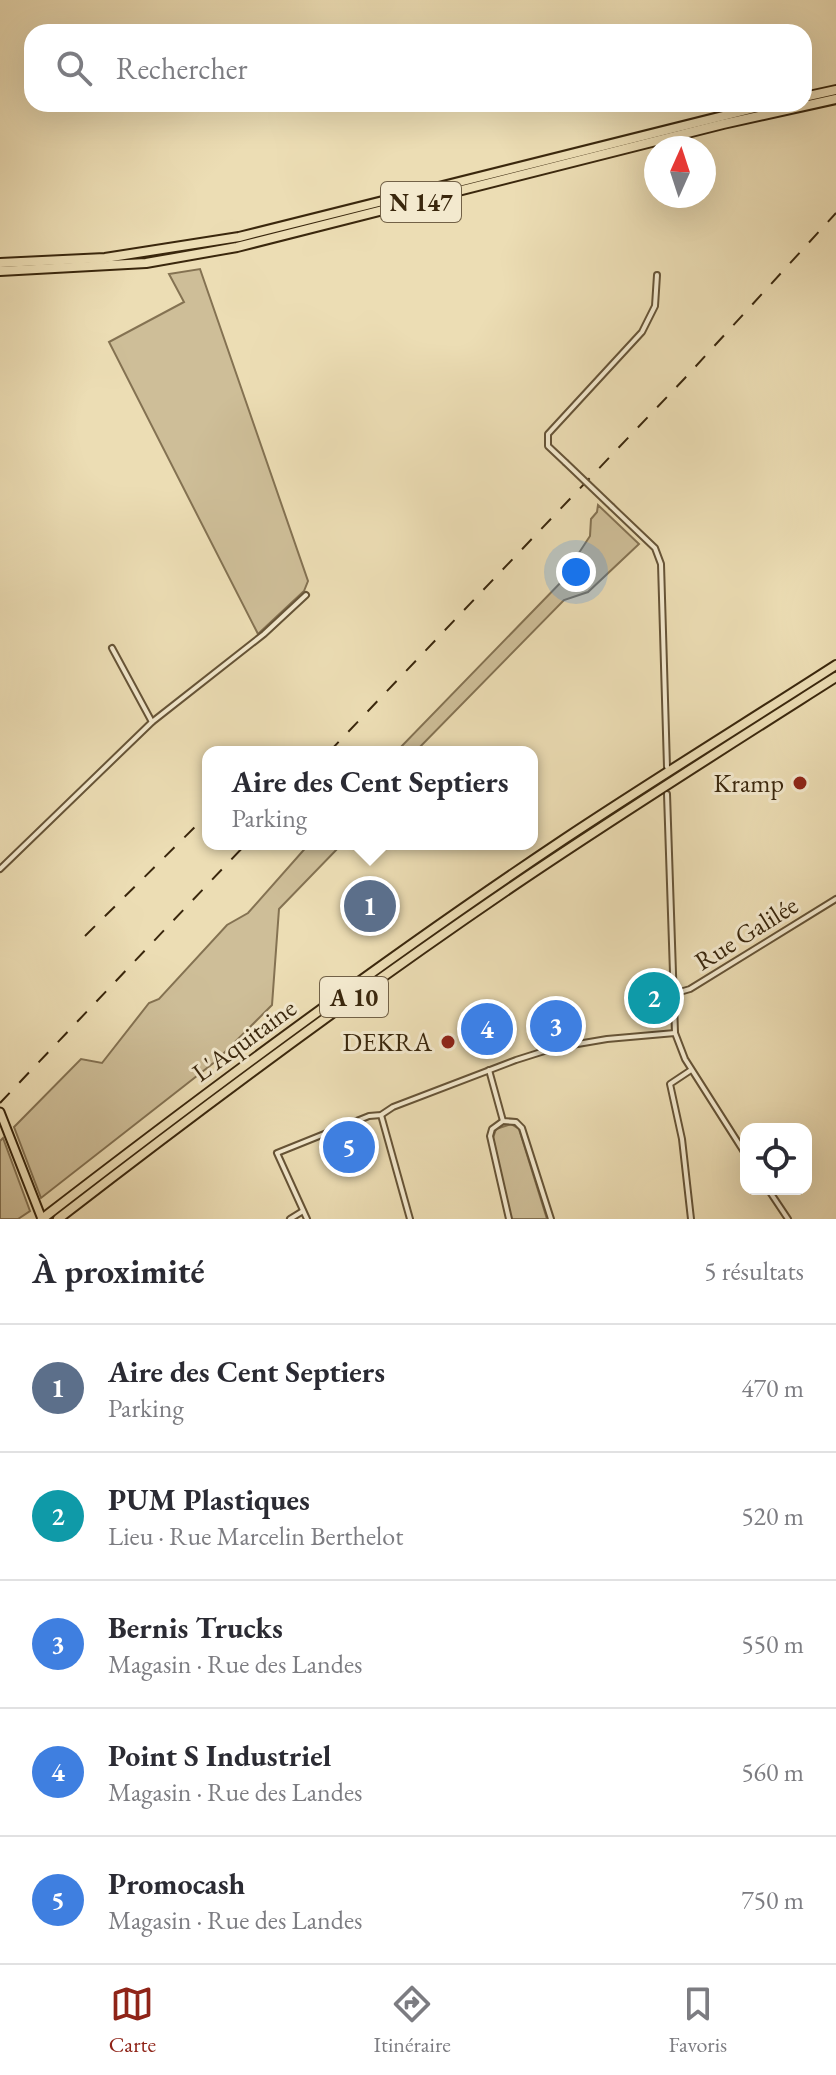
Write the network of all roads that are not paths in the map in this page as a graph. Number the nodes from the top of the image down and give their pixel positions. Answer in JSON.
{"nodes":[{"id":1,"x":836,"y":90,"type":"edge"},
{"id":2,"x":812,"y":95,"type":"edge"},
{"id":3,"x":836,"y":99,"type":"edge"},
{"id":4,"x":812,"y":104,"type":"edge"},
{"id":5,"x":739,"y":112,"type":"edge"},
{"id":6,"x":777,"y":112,"type":"edge"},
{"id":7,"x":0,"y":263,"type":"edge"},
{"id":8,"x":0,"y":271,"type":"edge"},
{"id":9,"x":657,"y":275,"type":"dead end"},
{"id":10,"x":306,"y":595,"type":"dead end"},
{"id":11,"x":112,"y":648,"type":"dead end"},
{"id":12,"x":836,"y":665,"type":"edge"},
{"id":13,"x":836,"y":677,"type":"edge"},
{"id":14,"x":152,"y":722,"type":"junction"},
{"id":15,"x":667,"y":767,"type":"dead end"},
{"id":16,"x":667,"y":794,"type":"dead end"},
{"id":17,"x":0,"y":869,"type":"edge"},
{"id":18,"x":836,"y":899,"type":"edge"},
{"id":19,"x":672,"y":994,"type":"junction"},
{"id":20,"x":675,"y":1033,"type":"junction"},
{"id":21,"x":489,"y":1070,"type":"junction"},
{"id":22,"x":691,"y":1070,"type":"junction"},
{"id":23,"x":0,"y":1112,"type":"edge"},
{"id":24,"x":381,"y":1115,"type":"junction"},
{"id":25,"x":503,"y":1121,"type":"junction"},
{"id":26,"x":740,"y":1146,"type":"edge"},
{"id":27,"x":772,"y":1195,"type":"edge"},
{"id":28,"x":303,"y":1211,"type":"junction"},
{"id":29,"x":58,"y":1215,"type":"edge"},
{"id":30,"x":42,"y":1219,"type":"edge"},
{"id":31,"x":290,"y":1219,"type":"edge"},
{"id":32,"x":307,"y":1219,"type":"edge"},
{"id":33,"x":410,"y":1219,"type":"edge"},
{"id":34,"x":509,"y":1219,"type":"edge"},
{"id":35,"x":551,"y":1219,"type":"edge"},
{"id":36,"x":691,"y":1219,"type":"edge"},
{"id":37,"x":788,"y":1219,"type":"edge"}],
"edges":[{"from":1,"to":2,"type":"highway"},
{"from":3,"to":4,"type":"highway","number":"N 147"},
{"from":5,"to":7,"type":"highway","number":"N 147"},
{"from":6,"to":8,"type":"highway","number":"N 147"},
{"from":9,"to":15,"type":"street","bridge":true},
{"from":10,"to":14,"type":"street"},
{"from":11,"to":14,"type":"street"},
{"from":12,"to":29,"type":"highway","name":"L'Aquitaine","number":"A 10"},
{"from":13,"to":29,"type":"highway","name":"L'Aquitaine","number":"A 10"},
{"from":14,"to":17,"type":"street"},
{"from":16,"to":19,"type":"street"},
{"from":18,"to":19,"type":"street","name":"Rue Galilée"},
{"from":19,"to":20,"type":"street"},
{"from":20,"to":21,"type":"street"},
{"from":20,"to":22,"type":"street"},
{"from":21,"to":24,"type":"street"},
{"from":21,"to":25,"type":"street"},
{"from":22,"to":26,"type":"street"},
{"from":22,"to":36,"type":"street"},
{"from":23,"to":30,"type":"main road"},
{"from":24,"to":28,"type":"street"},
{"from":24,"to":33,"type":"street"},
{"from":25,"to":34,"type":"street"},
{"from":25,"to":35,"type":"street"},
{"from":27,"to":37,"type":"street"},
{"from":28,"to":31,"type":"street"},
{"from":28,"to":32,"type":"street"},
{"from":29,"to":30,"type":"highway","name":"L'Aquitaine","number":"A 10"}]}
